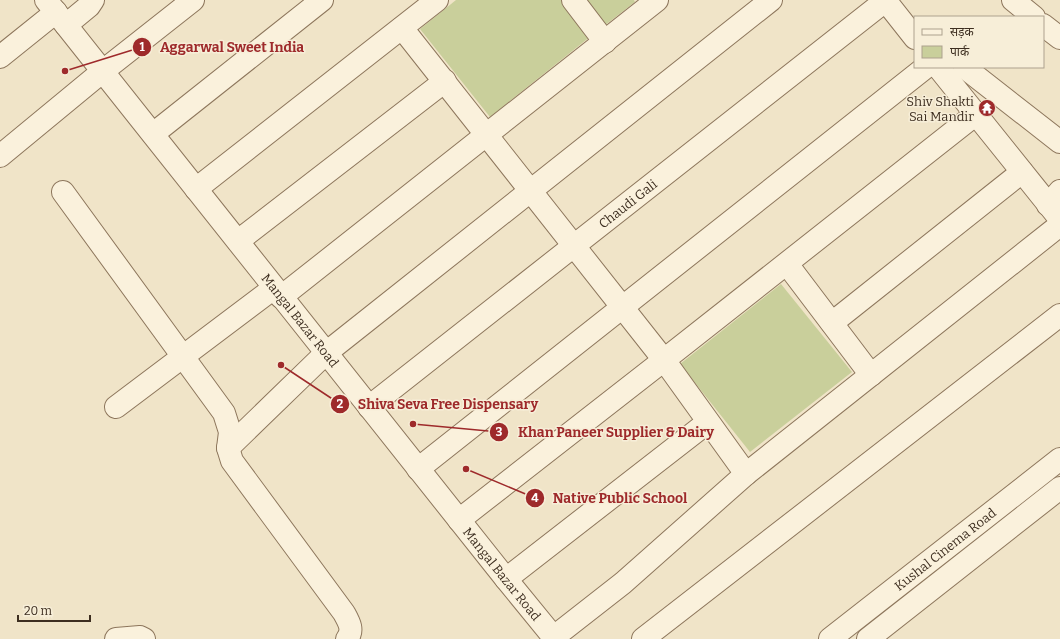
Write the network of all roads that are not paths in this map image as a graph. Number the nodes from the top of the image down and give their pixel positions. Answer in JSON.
{"nodes":[{"id":1,"x":93,"y":0,"type":"edge"},
{"id":2,"x":193,"y":0,"type":"edge"},
{"id":3,"x":322,"y":0,"type":"edge"},
{"id":4,"x":437,"y":0,"type":"edge"},
{"id":5,"x":573,"y":0,"type":"edge"},
{"id":6,"x":657,"y":0,"type":"edge"},
{"id":7,"x":771,"y":0,"type":"edge"},
{"id":8,"x":885,"y":0,"type":"edge"},
{"id":9,"x":1013,"y":0,"type":"edge"},
{"id":10,"x":300,"y":7,"type":"edge"},
{"id":11,"x":56,"y":12,"type":"edge"},
{"id":12,"x":1033,"y":16,"type":"edge"},
{"id":13,"x":1044,"y":25,"type":"edge"},
{"id":14,"x":402,"y":28,"type":"junction"},
{"id":15,"x":914,"y":36,"type":"edge"},
{"id":16,"x":1060,"y":38,"type":"edge"},
{"id":17,"x":605,"y":42,"type":"junction"},
{"id":18,"x":0,"y":57,"type":"edge"},
{"id":19,"x":925,"y":68,"type":"edge"},
{"id":20,"x":939,"y":68,"type":"edge"},
{"id":21,"x":965,"y":68,"type":"edge"},
{"id":22,"x":103,"y":71,"type":"junction"},
{"id":23,"x":445,"y":82,"type":"junction"},
{"id":24,"x":976,"y":114,"type":"junction"},
{"id":25,"x":153,"y":134,"type":"junction"},
{"id":26,"x":488,"y":135,"type":"junction"},
{"id":27,"x":1060,"y":142,"type":"edge"},
{"id":28,"x":0,"y":156,"type":"edge"},
{"id":29,"x":1022,"y":172,"type":"junction"},
{"id":30,"x":196,"y":189,"type":"junction"},
{"id":31,"x":531,"y":190,"type":"junction"},
{"id":32,"x":63,"y":192,"type":"dead end"},
{"id":33,"x":1056,"y":205,"type":"edge"},
{"id":34,"x":1060,"y":225,"type":"edge"},
{"id":35,"x":238,"y":242,"type":"junction"},
{"id":36,"x":574,"y":246,"type":"junction"},
{"id":37,"x":787,"y":264,"type":"junction"},
{"id":38,"x":278,"y":292,"type":"junction"},
{"id":39,"x":623,"y":307,"type":"junction"},
{"id":40,"x":1060,"y":315,"type":"edge"},
{"id":41,"x":832,"y":323,"type":"junction"},
{"id":42,"x":326,"y":353,"type":"junction"},
{"id":43,"x":183,"y":356,"type":"junction"},
{"id":44,"x":664,"y":360,"type":"junction"},
{"id":45,"x":871,"y":375,"type":"junction"},
{"id":46,"x":116,"y":407,"type":"dead end"},
{"id":47,"x":369,"y":407,"type":"junction"},
{"id":48,"x":708,"y":422,"type":"junction"},
{"id":49,"x":228,"y":448,"type":"junction"},
{"id":50,"x":1060,"y":459,"type":"edge"},
{"id":51,"x":418,"y":469,"type":"junction"},
{"id":52,"x":746,"y":474,"type":"junction"},
{"id":53,"x":1038,"y":476,"type":"junction"},
{"id":54,"x":1057,"y":496,"type":"edge"},
{"id":55,"x":459,"y":520,"type":"junction"},
{"id":56,"x":506,"y":579,"type":"junction"},
{"id":57,"x":555,"y":638,"type":"edge"},
{"id":58,"x":116,"y":639,"type":"edge"},
{"id":59,"x":144,"y":639,"type":"edge"},
{"id":60,"x":347,"y":639,"type":"edge"},
{"id":61,"x":643,"y":639,"type":"edge"},
{"id":62,"x":830,"y":639,"type":"edge"},
{"id":63,"x":868,"y":639,"type":"edge"}],
"edges":[{"from":1,"to":11,"type":"street"},
{"from":2,"to":22,"type":"street"},
{"from":3,"to":10,"type":"street"},
{"from":4,"to":14,"type":"street"},
{"from":5,"to":17,"type":"street"},
{"from":6,"to":17,"type":"street"},
{"from":7,"to":31,"type":"street"},
{"from":8,"to":15,"type":"street"},
{"from":8,"to":36,"type":"street","name":"Chaudi Gali"},
{"from":9,"to":12,"type":"street"},
{"from":10,"to":25,"type":"street"},
{"from":11,"to":18,"type":"street"},
{"from":11,"to":22,"type":"street","name":"Mangal Bazar Road"},
{"from":13,"to":16,"type":"street"},
{"from":14,"to":23,"type":"street"},
{"from":14,"to":30,"type":"street"},
{"from":17,"to":26,"type":"street"},
{"from":19,"to":39,"type":"street"},
{"from":20,"to":24,"type":"street"},
{"from":21,"to":27,"type":"street"},
{"from":22,"to":25,"type":"street","name":"Mangal Bazar Road"},
{"from":22,"to":28,"type":"street"},
{"from":23,"to":26,"type":"street"},
{"from":23,"to":35,"type":"street"},
{"from":24,"to":29,"type":"street"},
{"from":24,"to":37,"type":"street"},
{"from":25,"to":30,"type":"street","name":"Mangal Bazar Road"},
{"from":26,"to":31,"type":"street"},
{"from":26,"to":38,"type":"street"},
{"from":29,"to":33,"type":"street"},
{"from":29,"to":41,"type":"street"},
{"from":30,"to":35,"type":"street","name":"Mangal Bazar Road"},
{"from":31,"to":36,"type":"street"},
{"from":31,"to":42,"type":"street"},
{"from":32,"to":43,"type":"street"},
{"from":34,"to":45,"type":"street"},
{"from":35,"to":38,"type":"street","name":"Mangal Bazar Road"},
{"from":36,"to":39,"type":"street"},
{"from":36,"to":47,"type":"street","name":"Chaudi Gali"},
{"from":37,"to":41,"type":"street"},
{"from":37,"to":44,"type":"street"},
{"from":38,"to":42,"type":"street","name":"Mangal Bazar Road"},
{"from":38,"to":43,"type":"street"},
{"from":39,"to":44,"type":"street"},
{"from":39,"to":51,"type":"street"},
{"from":40,"to":61,"type":"street"},
{"from":41,"to":45,"type":"street"},
{"from":42,"to":47,"type":"street","name":"Mangal Bazar Road"},
{"from":42,"to":49,"type":"street"},
{"from":43,"to":46,"type":"street"},
{"from":43,"to":49,"type":"street"},
{"from":44,"to":48,"type":"street"},
{"from":44,"to":55,"type":"street"},
{"from":45,"to":52,"type":"street"},
{"from":47,"to":51,"type":"street","name":"Mangal Bazar Road"},
{"from":48,"to":52,"type":"street"},
{"from":48,"to":56,"type":"street"},
{"from":49,"to":60,"type":"street"},
{"from":50,"to":53,"type":"street","name":"Kushal Cinema Road"},
{"from":51,"to":55,"type":"street","name":"Mangal Bazar Road"},
{"from":52,"to":57,"type":"street"},
{"from":53,"to":54,"type":"street"},
{"from":53,"to":62,"type":"street","name":"Kushal Cinema Road"},
{"from":54,"to":63,"type":"street","name":"Kushal Cinema Road"},
{"from":55,"to":56,"type":"street","name":"Mangal Bazar Road"},
{"from":56,"to":57,"type":"street","name":"Mangal Bazar Road"},
{"from":58,"to":59,"type":"street"}]}
